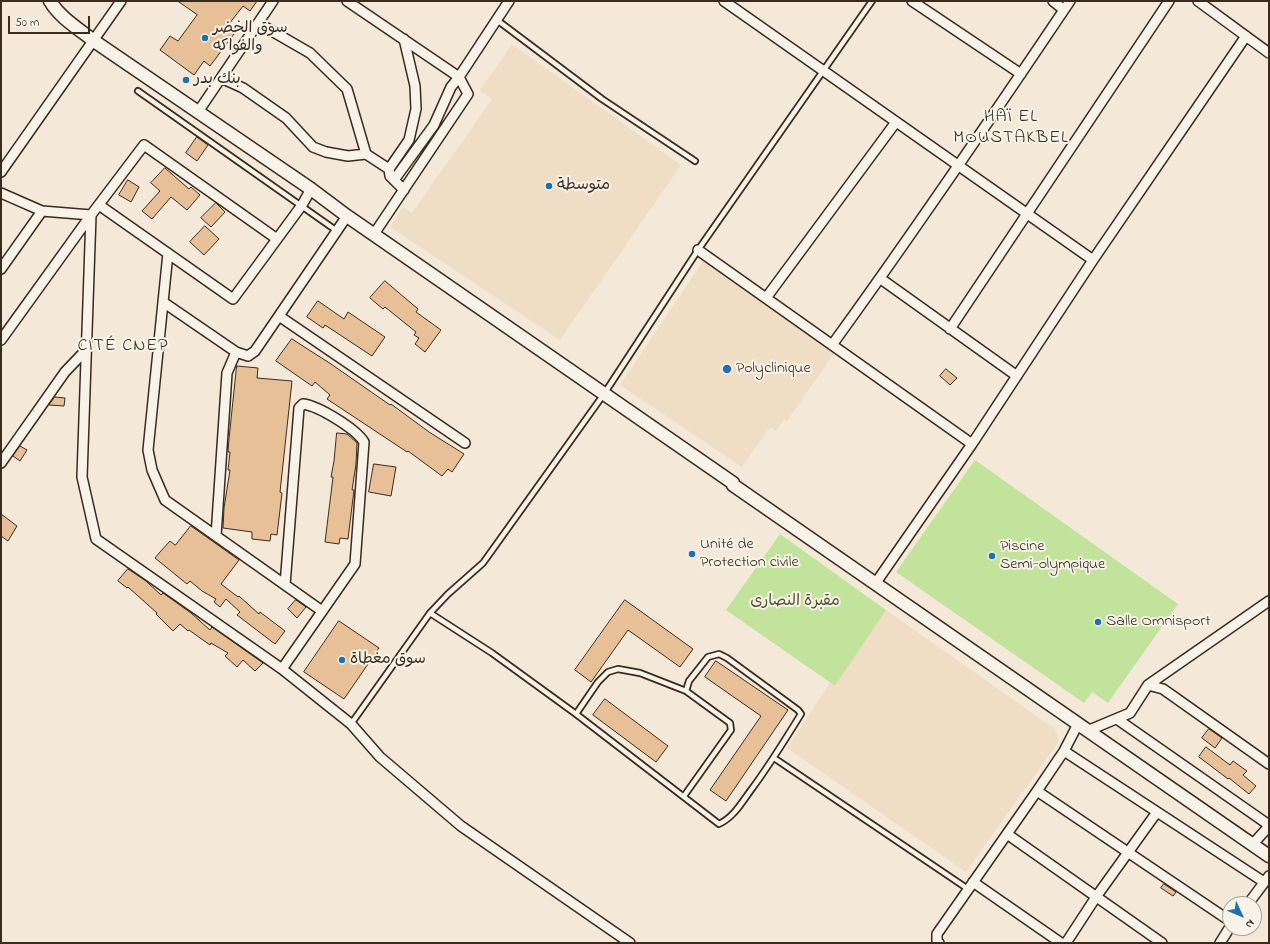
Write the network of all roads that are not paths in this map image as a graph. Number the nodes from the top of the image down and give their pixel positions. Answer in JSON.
{"nodes":[{"id":1,"x":50,"y":1,"type":"edge"},
{"id":2,"x":121,"y":1,"type":"edge"},
{"id":3,"x":273,"y":1,"type":"edge"},
{"id":4,"x":347,"y":1,"type":"edge"},
{"id":5,"x":509,"y":1,"type":"edge"},
{"id":6,"x":724,"y":1,"type":"edge"},
{"id":7,"x":872,"y":1,"type":"edge"},
{"id":8,"x":912,"y":1,"type":"edge"},
{"id":9,"x":1053,"y":1,"type":"edge"},
{"id":10,"x":1070,"y":1,"type":"edge"},
{"id":11,"x":1169,"y":1,"type":"edge"},
{"id":12,"x":1198,"y":1,"type":"edge"},
{"id":13,"x":1064,"y":10,"type":"junction"},
{"id":14,"x":497,"y":20,"type":"junction"},
{"id":15,"x":258,"y":23,"type":"junction"},
{"id":16,"x":1246,"y":36,"type":"junction"},
{"id":17,"x":404,"y":39,"type":"junction"},
{"id":18,"x":94,"y":41,"type":"junction"},
{"id":19,"x":1269,"y":53,"type":"edge"},
{"id":20,"x":823,"y":71,"type":"junction"},
{"id":21,"x":1021,"y":74,"type":"junction"},
{"id":22,"x":459,"y":77,"type":"junction"},
{"id":23,"x":221,"y":78,"type":"junction"},
{"id":24,"x":138,"y":90,"type":"dead end"},
{"id":25,"x":198,"y":112,"type":"junction"},
{"id":26,"x":896,"y":122,"type":"junction"},
{"id":27,"x":366,"y":154,"type":"junction"},
{"id":28,"x":694,"y":160,"type":"dead end"},
{"id":29,"x":959,"y":166,"type":"junction"},
{"id":30,"x":389,"y":169,"type":"junction"},
{"id":31,"x":1,"y":172,"type":"edge"},
{"id":32,"x":394,"y":180,"type":"junction"},
{"id":33,"x":311,"y":189,"type":"junction"},
{"id":34,"x":404,"y":190,"type":"junction"},
{"id":35,"x":1,"y":193,"type":"edge"},
{"id":36,"x":99,"y":205,"type":"junction"},
{"id":37,"x":302,"y":205,"type":"junction"},
{"id":38,"x":42,"y":211,"type":"junction"},
{"id":39,"x":1027,"y":214,"type":"junction"},
{"id":40,"x":91,"y":215,"type":"junction"},
{"id":41,"x":347,"y":216,"type":"junction"},
{"id":42,"x":337,"y":231,"type":"junction"},
{"id":43,"x":374,"y":234,"type":"junction"},
{"id":44,"x":277,"y":239,"type":"junction"},
{"id":45,"x":698,"y":250,"type":"junction"},
{"id":46,"x":168,"y":253,"type":"junction"},
{"id":47,"x":1093,"y":260,"type":"junction"},
{"id":48,"x":1,"y":269,"type":"edge"},
{"id":49,"x":881,"y":278,"type":"junction"},
{"id":50,"x":766,"y":298,"type":"junction"},
{"id":51,"x":163,"y":302,"type":"junction"},
{"id":52,"x":279,"y":316,"type":"junction"},
{"id":53,"x":950,"y":328,"type":"junction"},
{"id":54,"x":1,"y":340,"type":"edge"},
{"id":55,"x":832,"y":345,"type":"junction"},
{"id":56,"x":86,"y":350,"type":"junction"},
{"id":57,"x":236,"y":352,"type":"junction"},
{"id":58,"x":1017,"y":376,"type":"junction"},
{"id":59,"x":604,"y":394,"type":"junction"},
{"id":60,"x":465,"y":443,"type":"dead end"},
{"id":61,"x":972,"y":444,"type":"junction"},
{"id":62,"x":1,"y":463,"type":"edge"},
{"id":63,"x":216,"y":536,"type":"junction"},
{"id":64,"x":875,"y":584,"type":"junction"},
{"id":65,"x":285,"y":585,"type":"junction"},
{"id":66,"x":1269,"y":600,"type":"edge"},
{"id":67,"x":322,"y":611,"type":"junction"},
{"id":68,"x":430,"y":613,"type":"junction"},
{"id":69,"x":282,"y":669,"type":"junction"},
{"id":70,"x":1148,"y":685,"type":"junction"},
{"id":71,"x":686,"y":691,"type":"junction"},
{"id":72,"x":576,"y":714,"type":"junction"},
{"id":73,"x":1117,"y":720,"type":"junction"},
{"id":74,"x":351,"y":724,"type":"junction"},
{"id":75,"x":1083,"y":728,"type":"junction"},
{"id":76,"x":1064,"y":750,"type":"junction"},
{"id":77,"x":774,"y":758,"type":"junction"},
{"id":78,"x":1269,"y":764,"type":"edge"},
{"id":79,"x":1036,"y":791,"type":"junction"},
{"id":80,"x":684,"y":796,"type":"junction"},
{"id":81,"x":1157,"y":812,"type":"junction"},
{"id":82,"x":1269,"y":826,"type":"edge"},
{"id":83,"x":1007,"y":834,"type":"junction"},
{"id":84,"x":1252,"y":845,"type":"junction"},
{"id":85,"x":1128,"y":852,"type":"junction"},
{"id":86,"x":1269,"y":856,"type":"edge"},
{"id":87,"x":1266,"y":884,"type":"edge"},
{"id":88,"x":971,"y":885,"type":"junction"},
{"id":89,"x":1255,"y":896,"type":"edge"},
{"id":90,"x":1096,"y":898,"type":"junction"},
{"id":91,"x":1222,"y":916,"type":"edge"},
{"id":92,"x":630,"y":943,"type":"edge"},
{"id":93,"x":939,"y":943,"type":"edge"},
{"id":94,"x":1061,"y":943,"type":"edge"},
{"id":95,"x":1066,"y":943,"type":"edge"},
{"id":96,"x":1162,"y":943,"type":"edge"}],
"edges":[{"from":1,"to":18,"type":"main road"},
{"from":2,"to":18,"type":"street"},
{"from":3,"to":15,"type":"street"},
{"from":4,"to":17,"type":"street"},
{"from":5,"to":14,"type":"street"},
{"from":6,"to":20,"type":"street"},
{"from":7,"to":20,"type":"lane"},
{"from":8,"to":21,"type":"street"},
{"from":9,"to":13,"type":"street"},
{"from":10,"to":13,"type":"street"},
{"from":11,"to":39,"type":"street"},
{"from":12,"to":16,"type":"street"},
{"from":13,"to":21,"type":"street"},
{"from":14,"to":22,"type":"street"},
{"from":14,"to":28,"type":"lane"},
{"from":15,"to":23,"type":"street"},
{"from":15,"to":27,"type":"street"},
{"from":16,"to":19,"type":"street"},
{"from":16,"to":47,"type":"street"},
{"from":17,"to":22,"type":"street"},
{"from":17,"to":30,"type":"street"},
{"from":18,"to":25,"type":"main road"},
{"from":18,"to":31,"type":"street"},
{"from":20,"to":26,"type":"street"},
{"from":20,"to":45,"type":"lane"},
{"from":21,"to":29,"type":"street"},
{"from":22,"to":32,"type":"street"},
{"from":22,"to":34,"type":"street"},
{"from":23,"to":25,"type":"street"},
{"from":23,"to":27,"type":"street"},
{"from":24,"to":37,"type":"lane"},
{"from":25,"to":33,"type":"main road"},
{"from":26,"to":29,"type":"street"},
{"from":26,"to":50,"type":"street"},
{"from":27,"to":30,"type":"street"},
{"from":29,"to":39,"type":"street"},
{"from":29,"to":49,"type":"street"},
{"from":30,"to":32,"type":"street"},
{"from":32,"to":34,"type":"street"},
{"from":33,"to":37,"type":"street"},
{"from":33,"to":41,"type":"main road"},
{"from":34,"to":43,"type":"street"},
{"from":35,"to":38,"type":"street"},
{"from":36,"to":40,"type":"street"},
{"from":36,"to":44,"type":"street"},
{"from":36,"to":46,"type":"street"},
{"from":37,"to":42,"type":"lane"},
{"from":37,"to":44,"type":"street"},
{"from":38,"to":40,"type":"street"},
{"from":38,"to":48,"type":"street"},
{"from":39,"to":47,"type":"street"},
{"from":39,"to":53,"type":"street"},
{"from":40,"to":54,"type":"street"},
{"from":40,"to":56,"type":"street"},
{"from":41,"to":42,"type":"street"},
{"from":41,"to":43,"type":"main road"},
{"from":42,"to":52,"type":"street"},
{"from":43,"to":59,"type":"main road"},
{"from":44,"to":46,"type":"street"},
{"from":45,"to":50,"type":"street"},
{"from":45,"to":59,"type":"lane"},
{"from":46,"to":51,"type":"street"},
{"from":47,"to":58,"type":"street"},
{"from":49,"to":53,"type":"street"},
{"from":49,"to":55,"type":"street"},
{"from":50,"to":55,"type":"street"},
{"from":51,"to":57,"type":"street"},
{"from":51,"to":63,"type":"street"},
{"from":52,"to":57,"type":"street"},
{"from":52,"to":60,"type":"street"},
{"from":53,"to":58,"type":"street"},
{"from":55,"to":61,"type":"street"},
{"from":56,"to":62,"type":"street"},
{"from":56,"to":69,"type":"street"},
{"from":57,"to":63,"type":"street"},
{"from":58,"to":61,"type":"street"},
{"from":59,"to":64,"type":"main road"},
{"from":59,"to":68,"type":"lane"},
{"from":61,"to":64,"type":"street"},
{"from":63,"to":65,"type":"street"},
{"from":64,"to":75,"type":"main road"},
{"from":65,"to":67,"type":"street"},
{"from":65,"to":67,"type":"street"},
{"from":66,"to":70,"type":"street"},
{"from":67,"to":69,"type":"street"},
{"from":68,"to":72,"type":"lane"},
{"from":68,"to":74,"type":"lane"},
{"from":69,"to":74,"type":"street"},
{"from":70,"to":73,"type":"street"},
{"from":70,"to":78,"type":"street"},
{"from":71,"to":72,"type":"lane"},
{"from":71,"to":77,"type":"lane"},
{"from":71,"to":80,"type":"lane"},
{"from":72,"to":80,"type":"lane"},
{"from":73,"to":75,"type":"street"},
{"from":73,"to":82,"type":"street"},
{"from":74,"to":92,"type":"street"},
{"from":75,"to":76,"type":"street"},
{"from":75,"to":84,"type":"main road"},
{"from":76,"to":79,"type":"street"},
{"from":76,"to":81,"type":"street"},
{"from":77,"to":80,"type":"lane"},
{"from":77,"to":88,"type":"lane"},
{"from":79,"to":83,"type":"street"},
{"from":79,"to":85,"type":"street"},
{"from":81,"to":85,"type":"street"},
{"from":81,"to":87,"type":"street"},
{"from":82,"to":84,"type":"street"},
{"from":83,"to":88,"type":"street"},
{"from":83,"to":90,"type":"street"},
{"from":84,"to":86,"type":"main road"},
{"from":85,"to":90,"type":"street"},
{"from":85,"to":91,"type":"street"},
{"from":87,"to":89,"type":"street"},
{"from":88,"to":93,"type":"street"},
{"from":88,"to":94,"type":"street"},
{"from":90,"to":95,"type":"street"},
{"from":90,"to":96,"type":"street"}]}
